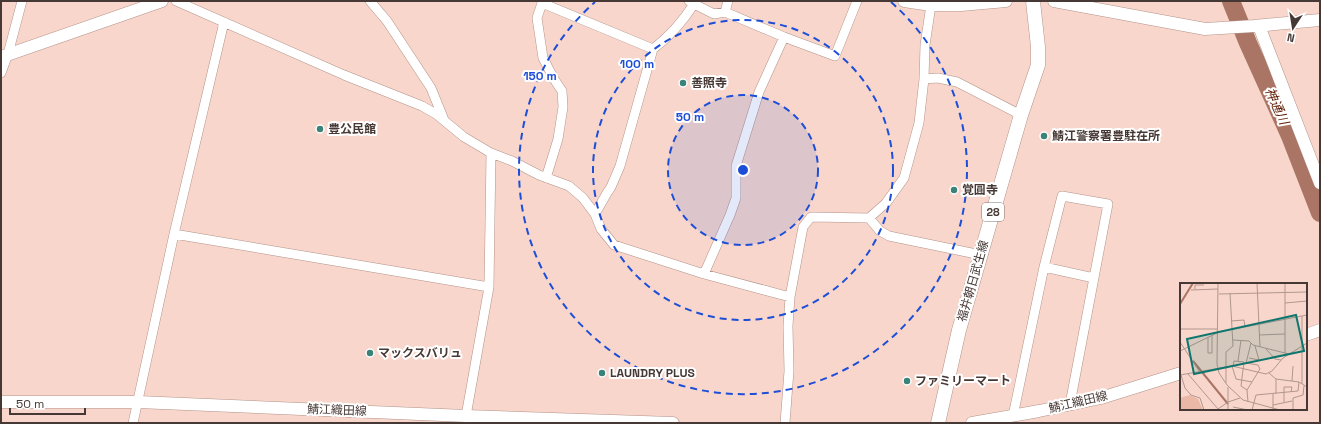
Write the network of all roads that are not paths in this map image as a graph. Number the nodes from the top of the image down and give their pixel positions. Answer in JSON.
{"nodes":[{"id":1,"x":22,"y":1,"type":"edge"},
{"id":2,"x":162,"y":1,"type":"edge"},
{"id":3,"x":176,"y":1,"type":"edge"},
{"id":4,"x":370,"y":1,"type":"edge"},
{"id":5,"x":728,"y":1,"type":"edge"},
{"id":6,"x":857,"y":1,"type":"edge"},
{"id":7,"x":904,"y":1,"type":"edge"},
{"id":8,"x":1006,"y":1,"type":"edge"},
{"id":9,"x":1033,"y":1,"type":"edge"},
{"id":10,"x":1054,"y":1,"type":"edge"},
{"id":11,"x":543,"y":2,"type":"edge"},
{"id":12,"x":692,"y":3,"type":"edge"},
{"id":13,"x":932,"y":3,"type":"edge"},
{"id":14,"x":724,"y":12,"type":"junction"},
{"id":15,"x":1320,"y":20,"type":"edge"},
{"id":16,"x":224,"y":22,"type":"junction"},
{"id":17,"x":1256,"y":26,"type":"junction"},
{"id":18,"x":784,"y":37,"type":"junction"},
{"id":19,"x":653,"y":49,"type":"junction"},
{"id":20,"x":5,"y":56,"type":"edge"},
{"id":21,"x":1,"y":73,"type":"edge"},
{"id":22,"x":924,"y":79,"type":"junction"},
{"id":23,"x":1021,"y":116,"type":"junction"},
{"id":24,"x":444,"y":121,"type":"junction"},
{"id":25,"x":491,"y":153,"type":"junction"},
{"id":26,"x":546,"y":178,"type":"junction"},
{"id":27,"x":1320,"y":183,"type":"edge"},
{"id":28,"x":595,"y":214,"type":"junction"},
{"id":29,"x":869,"y":218,"type":"junction"},
{"id":30,"x":174,"y":234,"type":"junction"},
{"id":31,"x":981,"y":255,"type":"junction"},
{"id":32,"x":1044,"y":267,"type":"junction"},
{"id":33,"x":704,"y":274,"type":"junction"},
{"id":34,"x":1094,"y":278,"type":"junction"},
{"id":35,"x":489,"y":287,"type":"junction"},
{"id":36,"x":790,"y":296,"type":"junction"},
{"id":37,"x":1320,"y":330,"type":"edge"},
{"id":38,"x":1307,"y":335,"type":"edge"},
{"id":39,"x":1180,"y":373,"type":"edge"},
{"id":40,"x":1,"y":402,"type":"edge"},
{"id":41,"x":138,"y":402,"type":"junction"},
{"id":42,"x":1070,"y":404,"type":"junction"},
{"id":43,"x":1014,"y":416,"type":"junction"},
{"id":44,"x":465,"y":419,"type":"edge"},
{"id":45,"x":618,"y":422,"type":"edge"},
{"id":46,"x":133,"y":423,"type":"edge"},
{"id":47,"x":673,"y":423,"type":"edge"},
{"id":48,"x":785,"y":423,"type":"edge"},
{"id":49,"x":938,"y":423,"type":"edge"},
{"id":50,"x":972,"y":423,"type":"edge"}],
"edges":[{"from":1,"to":20,"type":"street"},
{"from":2,"to":20,"type":"main road"},
{"from":3,"to":16,"type":"street"},
{"from":4,"to":24,"type":"street"},
{"from":5,"to":14,"type":"street"},
{"from":6,"to":18,"type":"street"},
{"from":7,"to":13,"type":"main road"},
{"from":8,"to":13,"type":"main road"},
{"from":9,"to":23,"type":"main road","name":"福井朝日武生線","number":"28"},
{"from":10,"to":17,"type":"main road"},
{"from":11,"to":19,"type":"street"},
{"from":11,"to":26,"type":"street"},
{"from":12,"to":14,"type":"street"},
{"from":12,"to":19,"type":"street"},
{"from":13,"to":22,"type":"street"},
{"from":14,"to":18,"type":"street"},
{"from":15,"to":17,"type":"main road"},
{"from":16,"to":24,"type":"street"},
{"from":16,"to":30,"type":"street"},
{"from":17,"to":27,"type":"main road"},
{"from":18,"to":33,"type":"street"},
{"from":19,"to":28,"type":"street"},
{"from":20,"to":21,"type":"street"},
{"from":22,"to":23,"type":"street"},
{"from":22,"to":29,"type":"street"},
{"from":23,"to":31,"type":"main road","name":"福井朝日武生線","number":"28"},
{"from":24,"to":25,"type":"street"},
{"from":25,"to":26,"type":"street"},
{"from":25,"to":35,"type":"street"},
{"from":26,"to":28,"type":"street"},
{"from":28,"to":33,"type":"street"},
{"from":29,"to":31,"type":"street"},
{"from":29,"to":36,"type":"street"},
{"from":30,"to":35,"type":"street"},
{"from":30,"to":41,"type":"street"},
{"from":31,"to":49,"type":"main road","name":"福井朝日武生線","number":"28"},
{"from":32,"to":34,"type":"street"},
{"from":32,"to":34,"type":"street"},
{"from":32,"to":43,"type":"street"},
{"from":33,"to":36,"type":"street"},
{"from":34,"to":42,"type":"street"},
{"from":35,"to":44,"type":"street"},
{"from":36,"to":48,"type":"street"},
{"from":37,"to":38,"type":"main road"},
{"from":39,"to":42,"type":"main road","name":"鯖江織田線"},
{"from":40,"to":41,"type":"main road","name":"鯖江織田線"},
{"from":41,"to":44,"type":"main road","name":"鯖江織田線"},
{"from":41,"to":46,"type":"street"},
{"from":42,"to":43,"type":"main road","name":"鯖江織田線"},
{"from":43,"to":50,"type":"main road","name":"鯖江織田線"},
{"from":44,"to":45,"type":"main road","name":"鯖江織田線"},
{"from":45,"to":47,"type":"main road","name":"鯖江織田線"}]}
